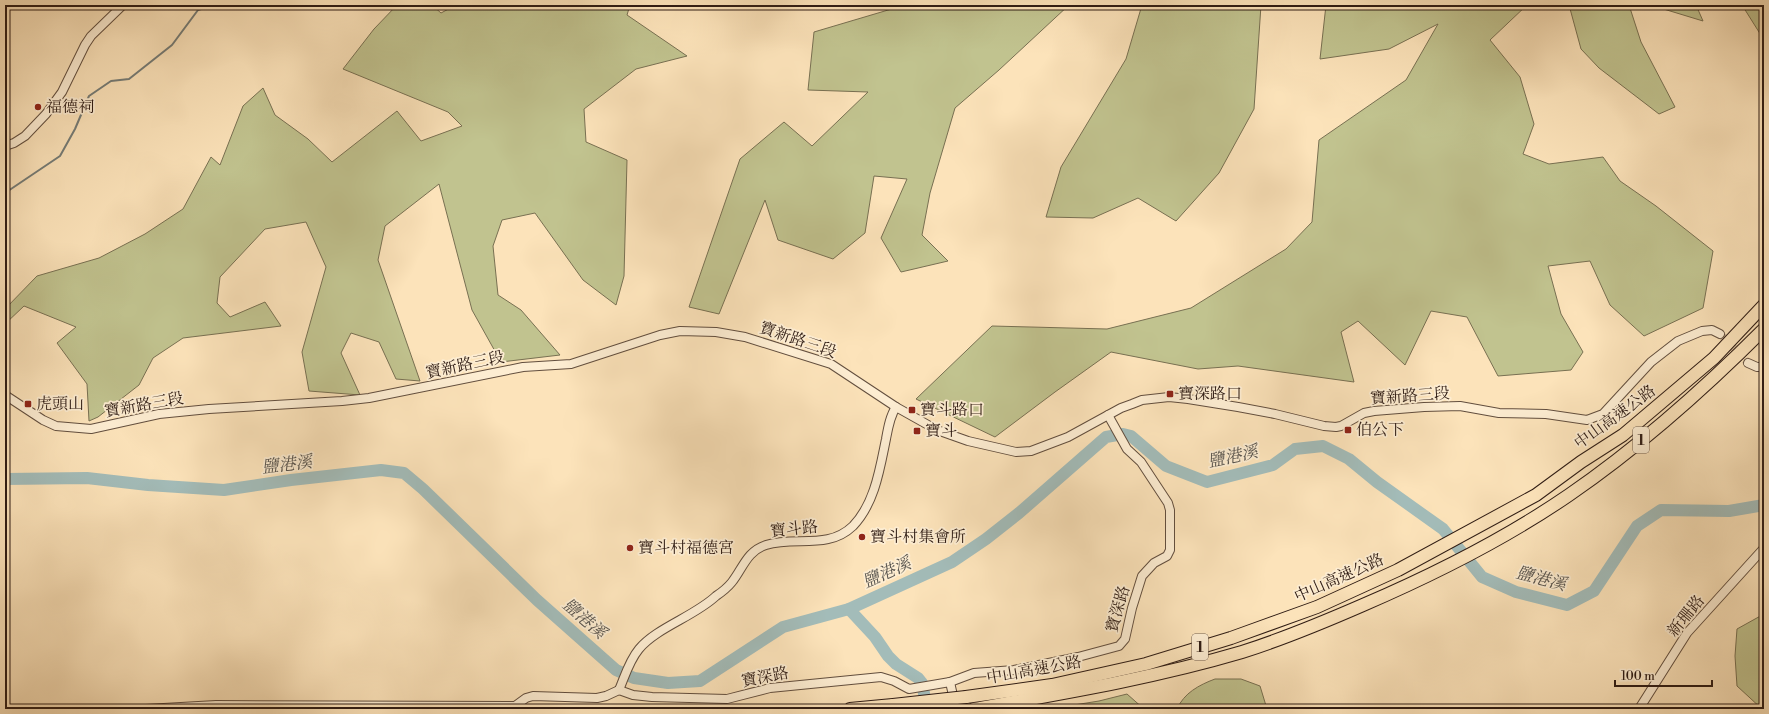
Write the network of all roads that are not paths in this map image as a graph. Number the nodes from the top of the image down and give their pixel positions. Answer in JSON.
{"nodes":[{"id":1,"x":123,"y":5,"type":"edge"},
{"id":2,"x":5,"y":146,"type":"edge"},
{"id":3,"x":1764,"y":305,"type":"edge"},
{"id":4,"x":1764,"y":329,"type":"edge"},
{"id":5,"x":1720,"y":334,"type":"tunnel mouth"},
{"id":6,"x":1748,"y":363,"type":"tunnel mouth"},
{"id":7,"x":1764,"y":368,"type":"edge"},
{"id":8,"x":5,"y":395,"type":"edge"},
{"id":9,"x":896,"y":407,"type":"junction"},
{"id":10,"x":1108,"y":415,"type":"junction"},
{"id":11,"x":1764,"y":548,"type":"edge"},
{"id":12,"x":950,"y":682,"type":"junction"},
{"id":13,"x":619,"y":690,"type":"junction"},
{"id":14,"x":146,"y":709,"type":"edge"},
{"id":15,"x":850,"y":709,"type":"edge"},
{"id":16,"x":956,"y":709,"type":"edge"},
{"id":17,"x":974,"y":709,"type":"edge"},
{"id":18,"x":1639,"y":709,"type":"edge"}],
"edges":[{"from":1,"to":2,"type":"street"},
{"from":3,"to":15,"type":"highway","name":"中山高速公路","number":"1","bridge":true},
{"from":4,"to":17,"type":"highway","name":"中山高速公路","number":"1"},
{"from":5,"to":10,"type":"street","name":"寶新路三段"},
{"from":6,"to":7,"type":"street"},
{"from":8,"to":9,"type":"street","name":"寶新路三段"},
{"from":9,"to":10,"type":"street","name":"寶新路三段"},
{"from":9,"to":13,"type":"street","name":"寶斗路"},
{"from":10,"to":12,"type":"street","name":"寶深路"},
{"from":11,"to":18,"type":"street","name":"新珊路"},
{"from":12,"to":13,"type":"street","name":"寶深路"},
{"from":12,"to":16,"type":"street"},
{"from":13,"to":14,"type":"street"}]}
